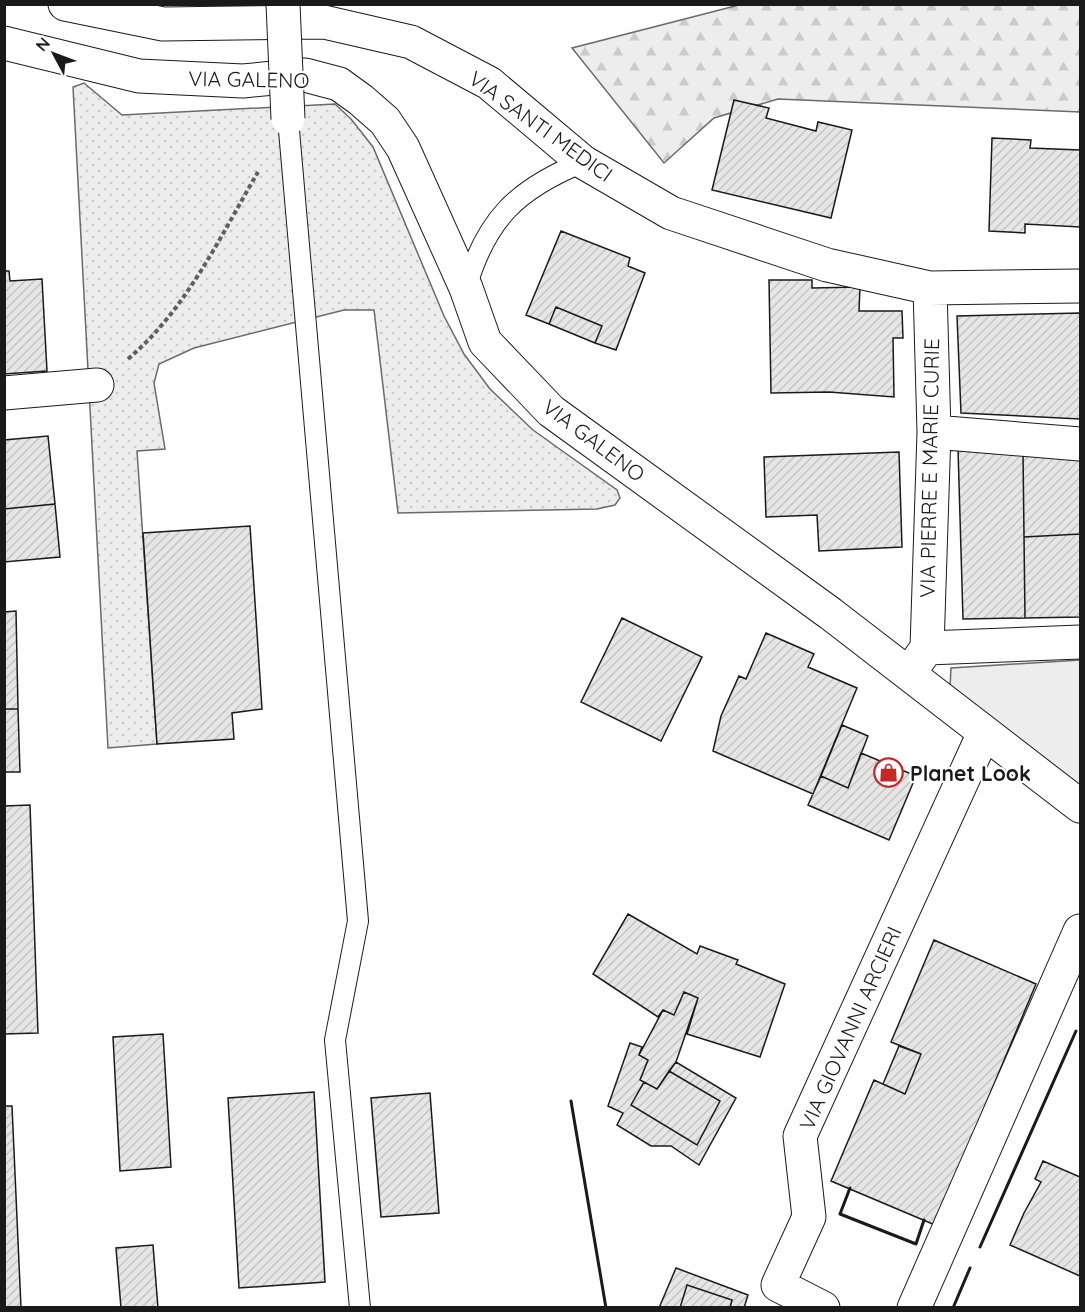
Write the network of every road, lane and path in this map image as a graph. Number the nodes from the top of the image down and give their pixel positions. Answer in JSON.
{"nodes":[{"id":1,"x":65,"y":4,"type":"edge"},
{"id":2,"x":284,"y":4,"type":"edge"},
{"id":3,"x":4,"y":43,"type":"edge"},
{"id":4,"x":288,"y":119,"type":"junction"},
{"id":5,"x":583,"y":162,"type":"junction"},
{"id":6,"x":1080,"y":286,"type":"edge"},
{"id":7,"x":466,"y":288,"type":"junction"},
{"id":8,"x":930,"y":288,"type":"junction"},
{"id":9,"x":97,"y":385,"type":"joint"},
{"id":10,"x":4,"y":393,"type":"edge"},
{"id":11,"x":934,"y":432,"type":"junction"},
{"id":12,"x":1080,"y":444,"type":"edge"},
{"id":13,"x":1080,"y":642,"type":"edge"},
{"id":14,"x":917,"y":661,"type":"junction"},
{"id":15,"x":984,"y":733,"type":"junction"},
{"id":16,"x":1080,"y":806,"type":"edge"},
{"id":17,"x":1080,"y":931,"type":"edge"},
{"id":18,"x":360,"y":1308,"type":"edge"},
{"id":19,"x":823,"y":1308,"type":"edge"},
{"id":20,"x":914,"y":1308,"type":"edge"}],
"edges":[{"from":1,"to":5,"type":"street","name":"VIA SANTI MEDICI"},
{"from":2,"to":4,"type":"street","bridge":true},
{"from":3,"to":7,"type":"street","name":"VIA GALENO"},
{"from":4,"to":9,"type":"path"},
{"from":4,"to":18,"type":"lane"},
{"from":5,"to":7,"type":"lane"},
{"from":5,"to":8,"type":"street","name":"VIA SANTI MEDICI"},
{"from":6,"to":8,"type":"street","name":"VIA SANTI MEDICI"},
{"from":7,"to":14,"type":"street","name":"VIA GALENO"},
{"from":8,"to":11,"type":"street","name":"VIA PIERRE E MARIE CURIE"},
{"from":9,"to":10,"type":"street"},
{"from":11,"to":12,"type":"street"},
{"from":11,"to":14,"type":"street","name":"VIA PIERRE E MARIE CURIE"},
{"from":13,"to":14,"type":"street"},
{"from":14,"to":15,"type":"street","name":"VIA GALENO"},
{"from":15,"to":16,"type":"street","name":"VIA GALENO"},
{"from":15,"to":19,"type":"street","name":"VIA GIOVANNI ARCIERI"},
{"from":17,"to":20,"type":"street"}]}
